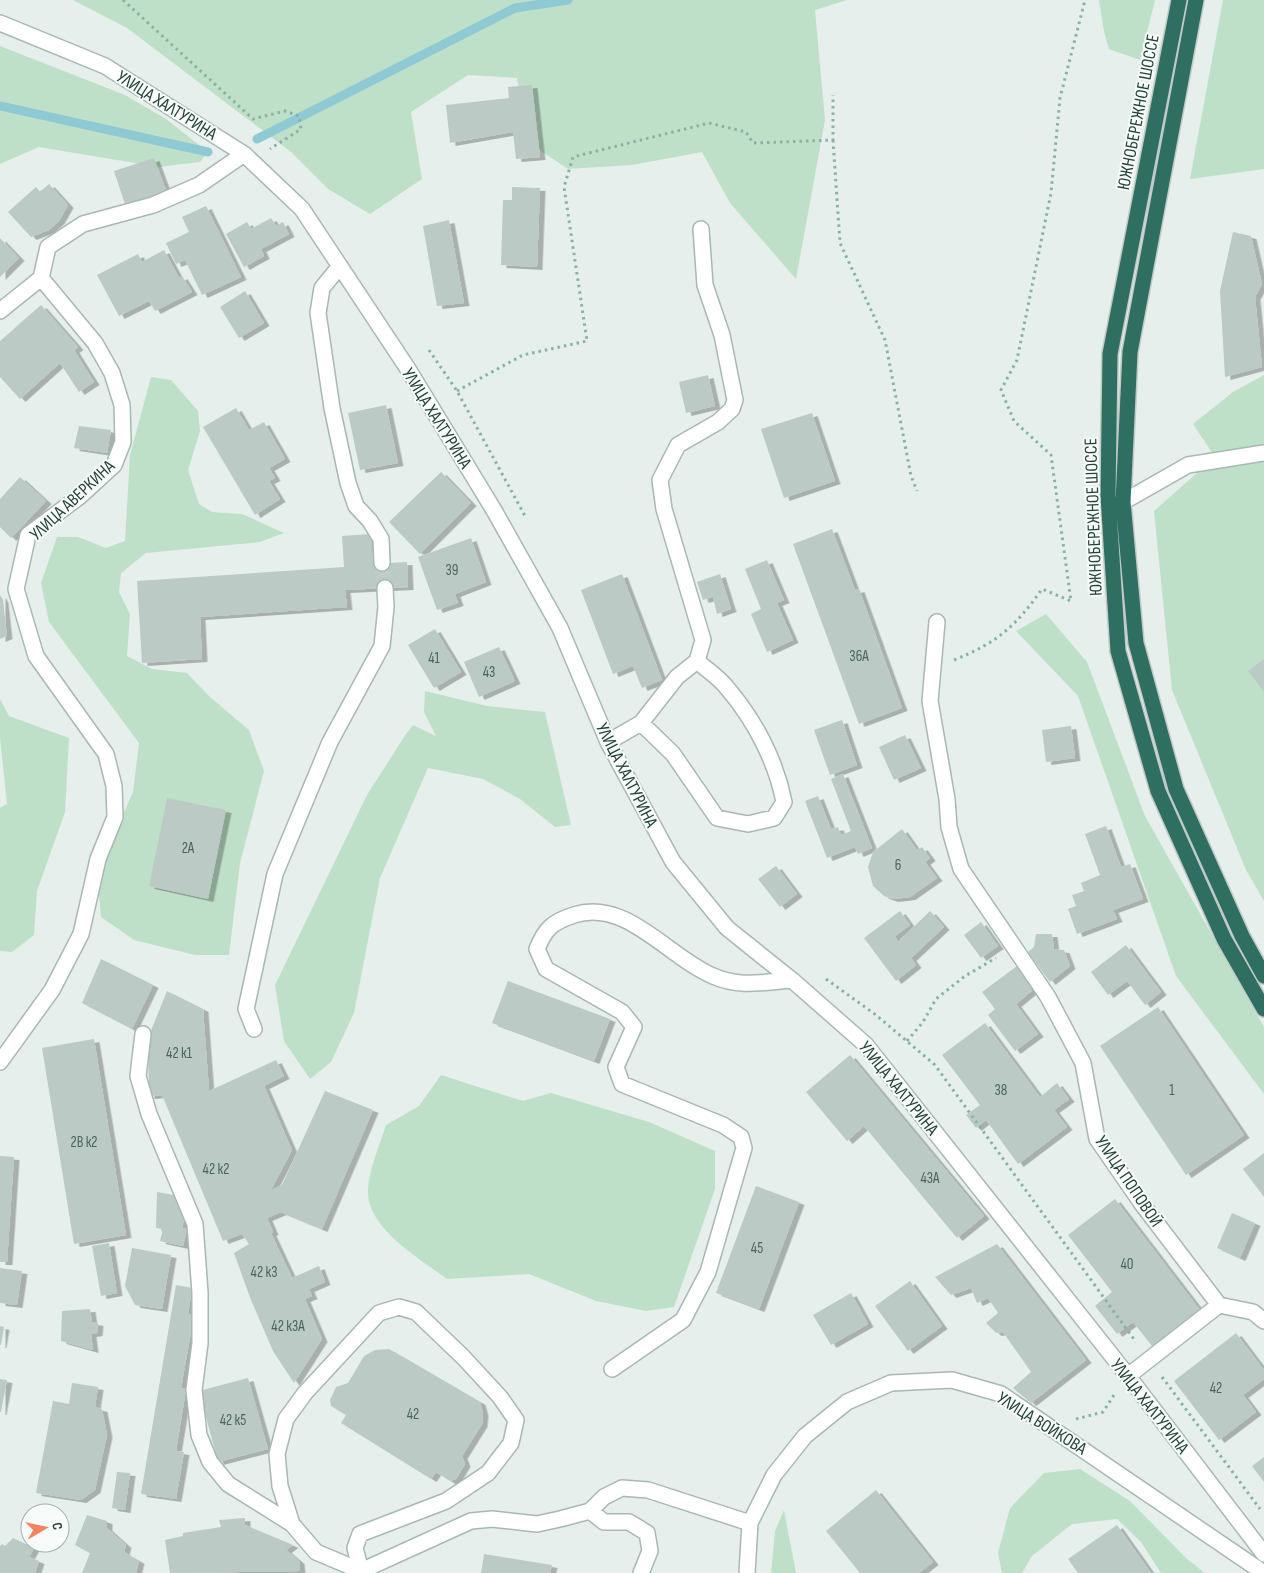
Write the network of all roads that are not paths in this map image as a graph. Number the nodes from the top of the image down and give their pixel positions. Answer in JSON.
{"nodes":[{"id":1,"x":1179,"y":0,"type":"edge"},
{"id":2,"x":1196,"y":0,"type":"edge"},
{"id":3,"x":0,"y":23,"type":"edge"},
{"id":4,"x":249,"y":158,"type":"junction"},
{"id":5,"x":701,"y":229,"type":"dead end"},
{"id":6,"x":340,"y":266,"type":"junction"},
{"id":7,"x":41,"y":278,"type":"junction"},
{"id":8,"x":0,"y":311,"type":"edge"},
{"id":9,"x":1264,"y":453,"type":"edge"},
{"id":10,"x":1123,"y":502,"type":"junction"},
{"id":11,"x":382,"y":563,"type":"tunnel mouth"},
{"id":12,"x":384,"y":588,"type":"tunnel mouth"},
{"id":13,"x":938,"y":622,"type":"dead end"},
{"id":14,"x":697,"y":661,"type":"junction"},
{"id":15,"x":641,"y":723,"type":"junction"},
{"id":16,"x":608,"y":742,"type":"junction"},
{"id":17,"x":1264,"y":976,"type":"edge"},
{"id":18,"x":792,"y":980,"type":"junction"},
{"id":19,"x":1264,"y":1009,"type":"edge"},
{"id":20,"x":254,"y":1029,"type":"dead end"},
{"id":21,"x":143,"y":1034,"type":"dead end"},
{"id":22,"x":0,"y":1062,"type":"edge"},
{"id":23,"x":1219,"y":1305,"type":"junction"},
{"id":24,"x":1264,"y":1321,"type":"edge"},
{"id":25,"x":612,"y":1369,"type":"dead end"},
{"id":26,"x":1128,"y":1376,"type":"junction"},
{"id":27,"x":590,"y":1511,"type":"junction"},
{"id":28,"x":750,"y":1523,"type":"junction"},
{"id":29,"x":292,"y":1524,"type":"junction"},
{"id":30,"x":1264,"y":1554,"type":"edge"},
{"id":31,"x":359,"y":1572,"type":"edge"},
{"id":32,"x":1264,"y":1572,"type":"edge"},
{"id":33,"x":641,"y":1573,"type":"edge"},
{"id":34,"x":747,"y":1573,"type":"edge"}],
"edges":[{"from":1,"to":19,"type":"highway","name":"ЮЖНОБЕРЕЖНОЕ ШОССЕ"},
{"from":2,"to":10,"type":"highway","name":"ЮЖНОБЕРЕЖНОЕ ШОССЕ"},
{"from":3,"to":4,"type":"street","name":"УЛИЦА ХАЛТУРИНА"},
{"from":4,"to":6,"type":"street","name":"УЛИЦА ХАЛТУРИНА"},
{"from":4,"to":7,"type":"street"},
{"from":5,"to":14,"type":"street"},
{"from":6,"to":11,"type":"street"},
{"from":6,"to":16,"type":"street","name":"УЛИЦА ХАЛТУРИНА"},
{"from":7,"to":8,"type":"street"},
{"from":7,"to":22,"type":"street","name":"УЛИЦА АВЕРКИНА"},
{"from":9,"to":10,"type":"street"},
{"from":10,"to":17,"type":"highway","name":"ЮЖНОБЕРЕЖНОЕ ШОССЕ"},
{"from":12,"to":20,"type":"street"},
{"from":13,"to":23,"type":"street","name":"УЛИЦА ПОПОВОЙ"},
{"from":14,"to":15,"type":"street"},
{"from":14,"to":15,"type":"street"},
{"from":15,"to":16,"type":"street"},
{"from":16,"to":18,"type":"street","name":"УЛИЦА ХАЛТУРИНА"},
{"from":18,"to":25,"type":"street"},
{"from":18,"to":26,"type":"street","name":"УЛИЦА ХАЛТУРИНА"},
{"from":21,"to":29,"type":"street"},
{"from":23,"to":24,"type":"street"},
{"from":23,"to":26,"type":"street"},
{"from":26,"to":30,"type":"street","name":"УЛИЦА ХАЛТУРИНА"},
{"from":27,"to":28,"type":"street"},
{"from":27,"to":31,"type":"street"},
{"from":27,"to":33,"type":"street"},
{"from":28,"to":32,"type":"street","name":"УЛИЦА ВОЙКОВА"},
{"from":28,"to":34,"type":"street","name":"УЛИЦА ВОЙКОВА"},
{"from":29,"to":31,"type":"street"},
{"from":29,"to":31,"type":"street"}]}
